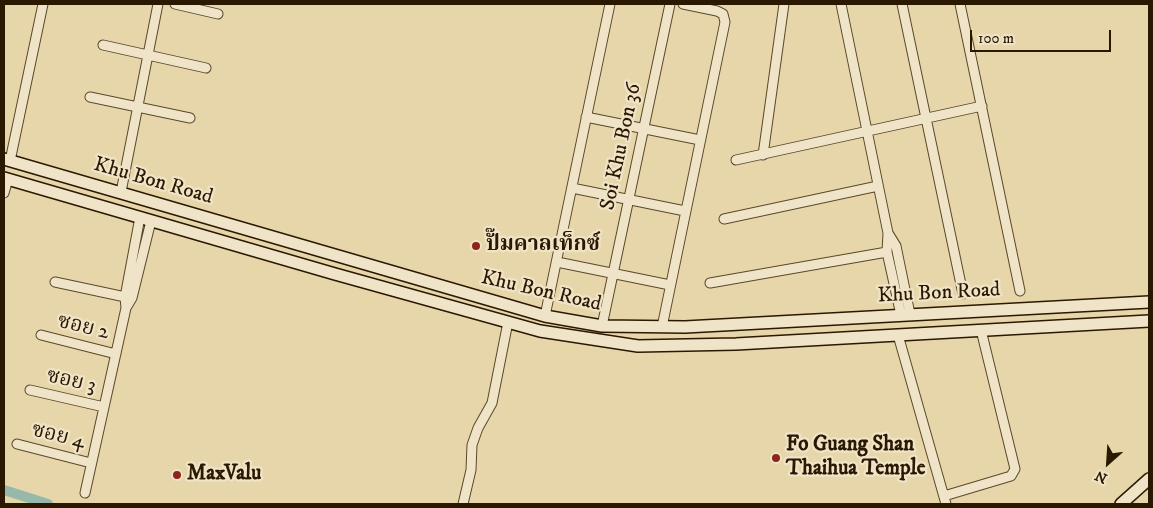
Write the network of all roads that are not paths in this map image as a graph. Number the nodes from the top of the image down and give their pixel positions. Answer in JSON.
{"nodes":[{"id":1,"x":43,"y":4,"type":"edge"},
{"id":2,"x":158,"y":4,"type":"edge"},
{"id":3,"x":175,"y":4,"type":"edge"},
{"id":4,"x":610,"y":4,"type":"edge"},
{"id":5,"x":670,"y":4,"type":"edge"},
{"id":6,"x":683,"y":4,"type":"edge"},
{"id":7,"x":784,"y":4,"type":"edge"},
{"id":8,"x":841,"y":4,"type":"edge"},
{"id":9,"x":902,"y":4,"type":"edge"},
{"id":10,"x":960,"y":4,"type":"edge"},
{"id":11,"x":218,"y":14,"type":"dead end"},
{"id":12,"x":103,"y":45,"type":"dead end"},
{"id":13,"x":148,"y":54,"type":"junction"},
{"id":14,"x":206,"y":68,"type":"dead end"},
{"id":15,"x":90,"y":97,"type":"dead end"},
{"id":16,"x":982,"y":106,"type":"junction"},
{"id":17,"x":137,"y":108,"type":"junction"},
{"id":18,"x":586,"y":117,"type":"junction"},
{"id":19,"x":190,"y":118,"type":"dead end"},
{"id":20,"x":926,"y":118,"type":"junction"},
{"id":21,"x":643,"y":129,"type":"junction"},
{"id":22,"x":867,"y":131,"type":"junction"},
{"id":23,"x":700,"y":140,"type":"junction"},
{"id":24,"x":763,"y":155,"type":"junction"},
{"id":25,"x":7,"y":160,"type":"edge"},
{"id":26,"x":736,"y":160,"type":"dead end"},
{"id":27,"x":6,"y":179,"type":"edge"},
{"id":28,"x":878,"y":186,"type":"junction"},
{"id":29,"x":572,"y":188,"type":"junction"},
{"id":30,"x":121,"y":192,"type":"junction"},
{"id":31,"x":4,"y":193,"type":"edge"},
{"id":32,"x":628,"y":200,"type":"junction"},
{"id":33,"x":685,"y":211,"type":"junction"},
{"id":34,"x":145,"y":219,"type":"junction"},
{"id":35,"x":724,"y":219,"type":"dead end"},
{"id":36,"x":888,"y":233,"type":"junction"},
{"id":37,"x":887,"y":252,"type":"junction"},
{"id":38,"x":556,"y":262,"type":"junction"},
{"id":39,"x":613,"y":274,"type":"junction"},
{"id":40,"x":400,"y":275,"type":"junction"},
{"id":41,"x":55,"y":282,"type":"dead end"},
{"id":42,"x":710,"y":283,"type":"dead end"},
{"id":43,"x":670,"y":285,"type":"junction"},
{"id":44,"x":396,"y":291,"type":"junction"},
{"id":45,"x":1020,"y":291,"type":"dead end"},
{"id":46,"x":963,"y":294,"type":"dead end"},
{"id":47,"x":128,"y":298,"type":"junction"},
{"id":48,"x":1149,"y":302,"type":"edge"},
{"id":49,"x":906,"y":314,"type":"junction"},
{"id":50,"x":545,"y":316,"type":"junction"},
{"id":51,"x":1149,"y":321,"type":"edge"},
{"id":52,"x":508,"y":322,"type":"junction"},
{"id":53,"x":602,"y":326,"type":"junction"},
{"id":54,"x":662,"y":327,"type":"junction"},
{"id":55,"x":981,"y":330,"type":"junction"},
{"id":56,"x":898,"y":335,"type":"junction"},
{"id":57,"x":41,"y":336,"type":"dead end"},
{"id":58,"x":116,"y":354,"type":"junction"},
{"id":59,"x":30,"y":390,"type":"dead end"},
{"id":60,"x":104,"y":407,"type":"junction"},
{"id":61,"x":17,"y":444,"type":"dead end"},
{"id":62,"x":92,"y":463,"type":"junction"},
{"id":63,"x":1149,"y":479,"type":"edge"},
{"id":64,"x":84,"y":493,"type":"dead end"},
{"id":65,"x":945,"y":500,"type":"edge"},
{"id":66,"x":463,"y":504,"type":"edge"},
{"id":67,"x":1121,"y":504,"type":"edge"}],
"edges":[{"from":1,"to":25,"type":"street"},
{"from":2,"to":13,"type":"street"},
{"from":3,"to":11,"type":"street"},
{"from":4,"to":18,"type":"street"},
{"from":5,"to":21,"type":"street","name":"Soi Khu Bon 36"},
{"from":6,"to":23,"type":"street"},
{"from":7,"to":24,"type":"street"},
{"from":8,"to":22,"type":"street"},
{"from":9,"to":20,"type":"street"},
{"from":10,"to":16,"type":"street"},
{"from":12,"to":13,"type":"street"},
{"from":13,"to":14,"type":"street"},
{"from":13,"to":17,"type":"street"},
{"from":15,"to":17,"type":"street"},
{"from":16,"to":20,"type":"street"},
{"from":16,"to":45,"type":"street"},
{"from":17,"to":19,"type":"street"},
{"from":17,"to":30,"type":"street"},
{"from":18,"to":21,"type":"street"},
{"from":18,"to":29,"type":"street"},
{"from":20,"to":22,"type":"street"},
{"from":20,"to":46,"type":"street"},
{"from":21,"to":23,"type":"street"},
{"from":21,"to":32,"type":"street","name":"Soi Khu Bon 36"},
{"from":22,"to":24,"type":"street"},
{"from":22,"to":28,"type":"street"},
{"from":23,"to":33,"type":"street"},
{"from":24,"to":26,"type":"street"},
{"from":25,"to":30,"type":"main road","name":"Khu Bon Road"},
{"from":27,"to":31,"type":"street"},
{"from":27,"to":34,"type":"main road","name":"Khu Bon Road"},
{"from":28,"to":35,"type":"street"},
{"from":28,"to":36,"type":"street"},
{"from":29,"to":32,"type":"street"},
{"from":29,"to":38,"type":"street"},
{"from":30,"to":40,"type":"main road","name":"Khu Bon Road"},
{"from":32,"to":33,"type":"street"},
{"from":32,"to":39,"type":"street","name":"Soi Khu Bon 36"},
{"from":33,"to":43,"type":"street"},
{"from":34,"to":44,"type":"main road","name":"Khu Bon Road"},
{"from":34,"to":47,"type":"street"},
{"from":36,"to":37,"type":"street"},
{"from":36,"to":49,"type":"street"},
{"from":37,"to":42,"type":"street"},
{"from":37,"to":49,"type":"street"},
{"from":38,"to":39,"type":"street"},
{"from":38,"to":50,"type":"street"},
{"from":39,"to":43,"type":"street"},
{"from":39,"to":53,"type":"street","name":"Soi Khu Bon 36"},
{"from":40,"to":44,"type":"main road"},
{"from":40,"to":50,"type":"main road","name":"Khu Bon Road"},
{"from":41,"to":47,"type":"street"},
{"from":43,"to":54,"type":"street"},
{"from":44,"to":52,"type":"main road","name":"Khu Bon Road"},
{"from":47,"to":58,"type":"street"},
{"from":48,"to":49,"type":"main road","name":"Khu Bon Road"},
{"from":49,"to":54,"type":"main road","name":"Khu Bon Road"},
{"from":50,"to":53,"type":"main road","name":"Khu Bon Road"},
{"from":51,"to":55,"type":"main road","name":"Khu Bon Road"},
{"from":52,"to":56,"type":"main road","name":"Khu Bon Road"},
{"from":52,"to":66,"type":"street"},
{"from":53,"to":54,"type":"main road","name":"Khu Bon Road"},
{"from":55,"to":56,"type":"main road","name":"Khu Bon Road"},
{"from":55,"to":65,"type":"street"},
{"from":56,"to":65,"type":"street"},
{"from":57,"to":58,"type":"street","name":"ซอย 2"},
{"from":58,"to":60,"type":"street"},
{"from":59,"to":60,"type":"street","name":"ซอย 3"},
{"from":60,"to":62,"type":"street"},
{"from":61,"to":62,"type":"street","name":"ซอย 4"},
{"from":62,"to":64,"type":"street"},
{"from":63,"to":67,"type":"main road"}]}
